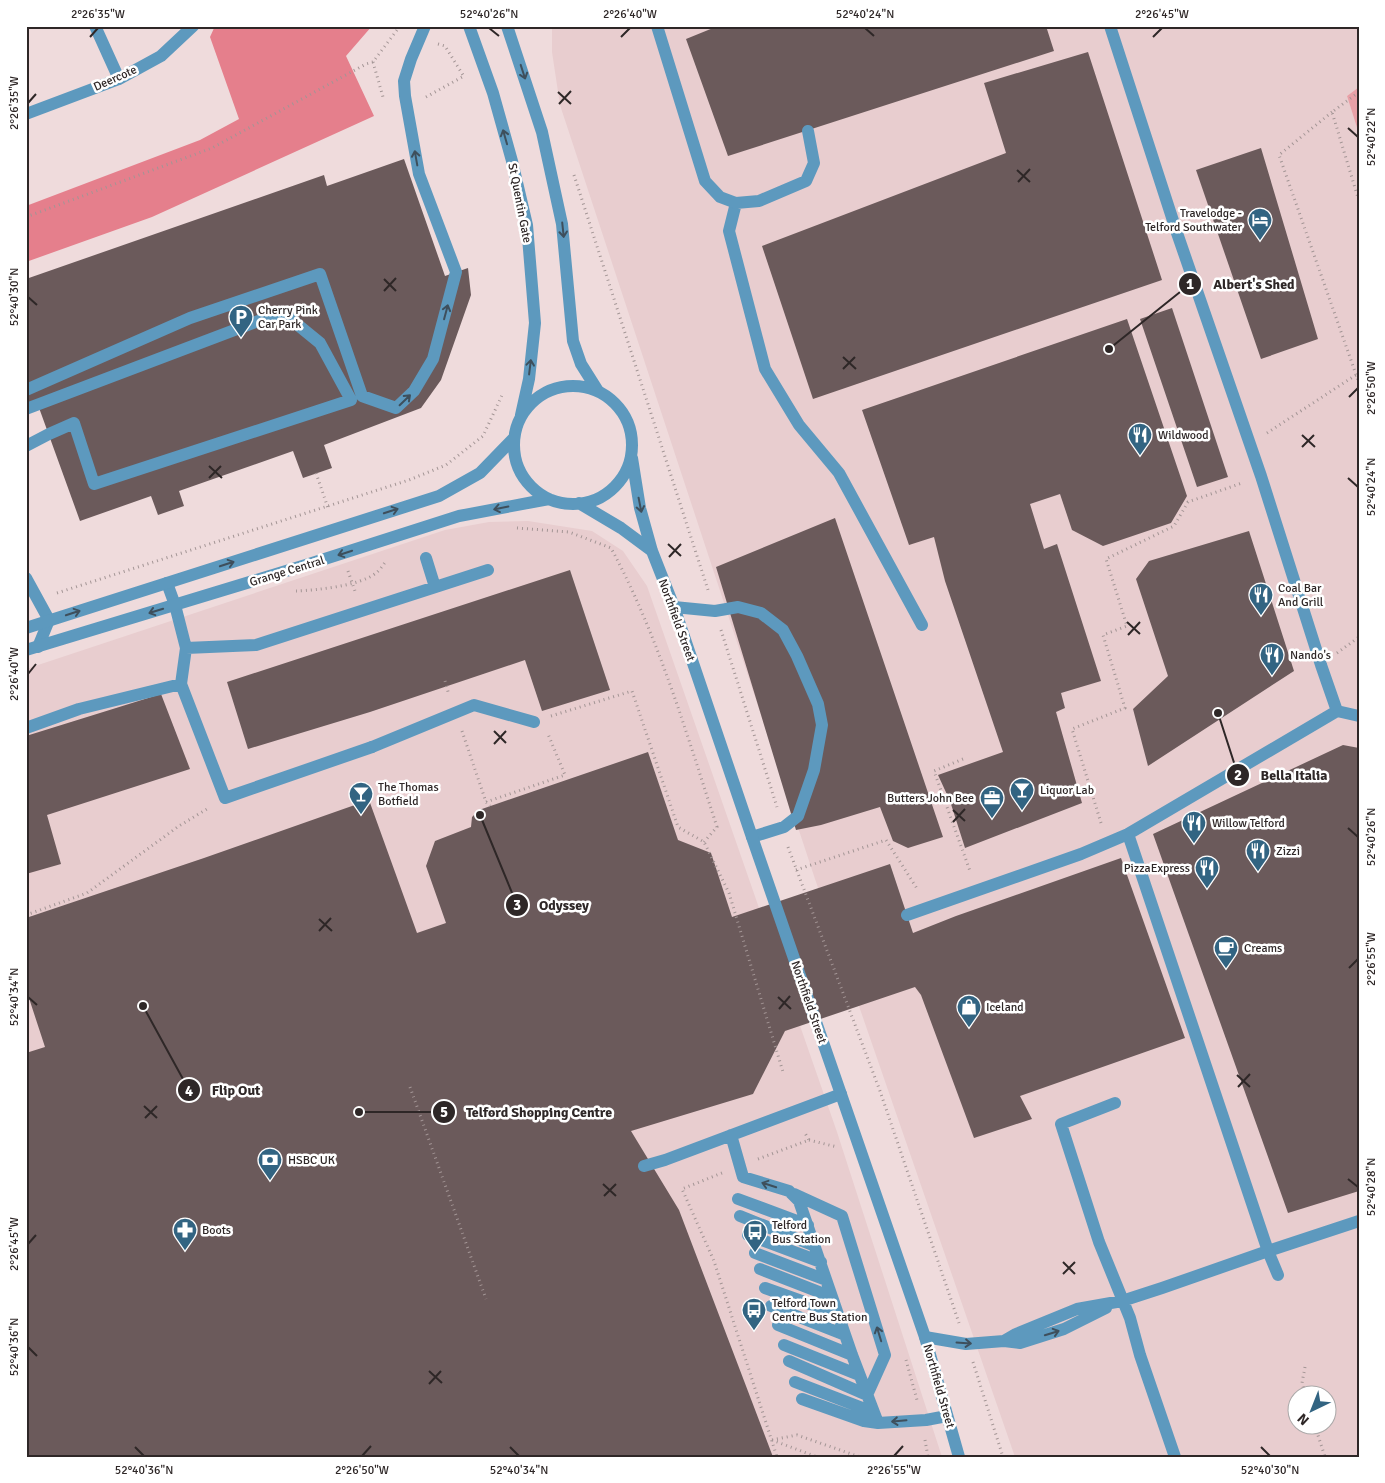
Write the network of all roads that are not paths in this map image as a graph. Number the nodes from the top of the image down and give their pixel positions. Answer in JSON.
{"nodes":[{"id":1,"x":95,"y":26,"type":"edge"},
{"id":2,"x":194,"y":26,"type":"edge"},
{"id":3,"x":425,"y":26,"type":"edge"},
{"id":4,"x":469,"y":26,"type":"edge"},
{"id":5,"x":507,"y":26,"type":"edge"},
{"id":6,"x":657,"y":26,"type":"edge"},
{"id":7,"x":1110,"y":26,"type":"edge"},
{"id":8,"x":119,"y":79,"type":"junction"},
{"id":9,"x":26,"y":114,"type":"edge"},
{"id":10,"x":808,"y":131,"type":"dead end"},
{"id":11,"x":736,"y":204,"type":"junction"},
{"id":12,"x":26,"y":390,"type":"edge"},
{"id":13,"x":598,"y":391,"type":"junction"},
{"id":14,"x":32,"y":407,"type":"edge"},
{"id":15,"x":521,"y":414,"type":"junction"},
{"id":16,"x":513,"y":439,"type":"junction"},
{"id":17,"x":26,"y":446,"type":"edge"},
{"id":18,"x":632,"y":458,"type":"junction"},
{"id":19,"x":549,"y":499,"type":"junction"},
{"id":20,"x":579,"y":503,"type":"junction"},
{"id":21,"x":652,"y":551,"type":"junction"},
{"id":22,"x":426,"y":558,"type":"dead end"},
{"id":23,"x":488,"y":570,"type":"dead end"},
{"id":24,"x":26,"y":578,"type":"edge"},
{"id":25,"x":167,"y":583,"type":"junction"},
{"id":26,"x":435,"y":587,"type":"junction"},
{"id":27,"x":175,"y":605,"type":"junction"},
{"id":28,"x":674,"y":607,"type":"junction"},
{"id":29,"x":49,"y":620,"type":"junction"},
{"id":30,"x":922,"y":625,"type":"dead end"},
{"id":31,"x":26,"y":628,"type":"edge"},
{"id":32,"x":186,"y":648,"type":"junction"},
{"id":33,"x":32,"y":649,"type":"edge"},
{"id":34,"x":181,"y":684,"type":"junction"},
{"id":35,"x":1337,"y":711,"type":"junction"},
{"id":36,"x":1359,"y":716,"type":"edge"},
{"id":37,"x":538,"y":721,"type":"road end"},
{"id":38,"x":26,"y":728,"type":"edge"},
{"id":39,"x":1128,"y":834,"type":"junction"},
{"id":40,"x":752,"y":837,"type":"junction"},
{"id":41,"x":907,"y":915,"type":"dead end"},
{"id":42,"x":841,"y":1094,"type":"junction"},
{"id":43,"x":1115,"y":1103,"type":"dead end"},
{"id":44,"x":731,"y":1135,"type":"junction"},
{"id":45,"x":644,"y":1166,"type":"dead end"},
{"id":46,"x":789,"y":1191,"type":"junction"},
{"id":47,"x":738,"y":1199,"type":"dead end"},
{"id":48,"x":740,"y":1216,"type":"dead end"},
{"id":49,"x":1359,"y":1221,"type":"edge"},
{"id":50,"x":808,"y":1225,"type":"junction"},
{"id":51,"x":748,"y":1234,"type":"dead end"},
{"id":52,"x":815,"y":1246,"type":"junction"},
{"id":53,"x":1268,"y":1251,"type":"junction"},
{"id":54,"x":755,"y":1253,"type":"dead end"},
{"id":55,"x":821,"y":1262,"type":"junction"},
{"id":56,"x":760,"y":1270,"type":"dead end"},
{"id":57,"x":1278,"y":1275,"type":"dead end"},
{"id":58,"x":826,"y":1280,"type":"junction"},
{"id":59,"x":765,"y":1288,"type":"dead end"},
{"id":60,"x":832,"y":1297,"type":"junction"},
{"id":61,"x":1122,"y":1301,"type":"junction"},
{"id":62,"x":771,"y":1306,"type":"dead end"},
{"id":63,"x":838,"y":1314,"type":"junction"},
{"id":64,"x":778,"y":1325,"type":"dead end"},
{"id":65,"x":845,"y":1335,"type":"junction"},
{"id":66,"x":925,"y":1337,"type":"junction"},
{"id":67,"x":784,"y":1345,"type":"dead end"},
{"id":68,"x":852,"y":1355,"type":"junction"},
{"id":69,"x":789,"y":1361,"type":"dead end"},
{"id":70,"x":859,"y":1375,"type":"junction"},
{"id":71,"x":795,"y":1382,"type":"dead end"},
{"id":72,"x":867,"y":1395,"type":"junction"},
{"id":73,"x":802,"y":1398,"type":"dead end"},
{"id":74,"x":947,"y":1416,"type":"junction"},
{"id":75,"x":876,"y":1418,"type":"junction"},
{"id":76,"x":959,"y":1457,"type":"edge"},
{"id":77,"x":1175,"y":1457,"type":"edge"}],
"edges":[{"from":1,"to":8,"type":"street"},
{"from":2,"to":8,"type":"street","name":"Deercote"},
{"from":12,"to":3,"type":"street","one_way":true},
{"from":15,"to":4,"type":"street","name":"St Quentin Gate","one_way":true},
{"from":5,"to":13,"type":"street","one_way":true},
{"from":6,"to":11,"type":"street"},
{"from":7,"to":35,"type":"street"},
{"from":8,"to":9,"type":"street","name":"Deercote"},
{"from":10,"to":11,"type":"street"},
{"from":11,"to":30,"type":"street"},
{"from":13,"to":15,"type":"street"},
{"from":13,"to":18,"type":"street"},
{"from":14,"to":17,"type":"street"},
{"from":15,"to":16,"type":"street"},
{"from":16,"to":19,"type":"street"},
{"from":25,"to":16,"type":"street","name":"Grange Central","one_way":true},
{"from":18,"to":20,"type":"street"},
{"from":18,"to":21,"type":"street","name":"Northfield Street","one_way":true},
{"from":19,"to":20,"type":"street"},
{"from":19,"to":27,"type":"street","name":"Grange Central","one_way":true},
{"from":20,"to":21,"type":"street"},
{"from":21,"to":28,"type":"street","name":"Northfield Street"},
{"from":22,"to":26,"type":"street"},
{"from":23,"to":26,"type":"street"},
{"from":24,"to":29,"type":"street"},
{"from":25,"to":27,"type":"street"},
{"from":29,"to":25,"type":"street","name":"Grange Central","one_way":true},
{"from":26,"to":32,"type":"street"},
{"from":27,"to":32,"type":"street"},
{"from":27,"to":33,"type":"street","name":"Grange Central","one_way":true},
{"from":28,"to":40,"type":"street","name":"Northfield Street"},
{"from":28,"to":40,"type":"street"},
{"from":29,"to":31,"type":"street","name":"Grange Central"},
{"from":29,"to":33,"type":"street"},
{"from":32,"to":34,"type":"street"},
{"from":34,"to":37,"type":"street"},
{"from":34,"to":38,"type":"street"},
{"from":35,"to":36,"type":"street"},
{"from":35,"to":39,"type":"street"},
{"from":39,"to":41,"type":"street"},
{"from":39,"to":53,"type":"street"},
{"from":40,"to":42,"type":"street","name":"Northfield Street"},
{"from":42,"to":44,"type":"street"},
{"from":42,"to":66,"type":"street","name":"Northfield Street"},
{"from":43,"to":61,"type":"street"},
{"from":44,"to":45,"type":"street"},
{"from":46,"to":44,"type":"street","one_way":true},
{"from":46,"to":50,"type":"street"},
{"from":72,"to":46,"type":"street","one_way":true},
{"from":47,"to":50,"type":"street"},
{"from":48,"to":52,"type":"street"},
{"from":49,"to":53,"type":"street"},
{"from":50,"to":52,"type":"street"},
{"from":51,"to":55,"type":"street"},
{"from":52,"to":55,"type":"street"},
{"from":53,"to":57,"type":"street"},
{"from":53,"to":61,"type":"street"},
{"from":54,"to":58,"type":"street"},
{"from":55,"to":58,"type":"street"},
{"from":56,"to":60,"type":"street"},
{"from":58,"to":60,"type":"street"},
{"from":59,"to":63,"type":"street"},
{"from":60,"to":63,"type":"street"},
{"from":66,"to":61,"type":"street","one_way":true},
{"from":61,"to":77,"type":"street"},
{"from":62,"to":65,"type":"street"},
{"from":63,"to":65,"type":"street"},
{"from":64,"to":68,"type":"street"},
{"from":65,"to":68,"type":"street"},
{"from":66,"to":74,"type":"street","name":"Northfield Street"},
{"from":67,"to":70,"type":"street"},
{"from":68,"to":70,"type":"street"},
{"from":69,"to":72,"type":"street"},
{"from":70,"to":72,"type":"street"},
{"from":71,"to":75,"type":"street"},
{"from":72,"to":75,"type":"street"},
{"from":73,"to":75,"type":"street"},
{"from":74,"to":75,"type":"street","one_way":true},
{"from":74,"to":76,"type":"street","name":"Northfield Street"}]}
